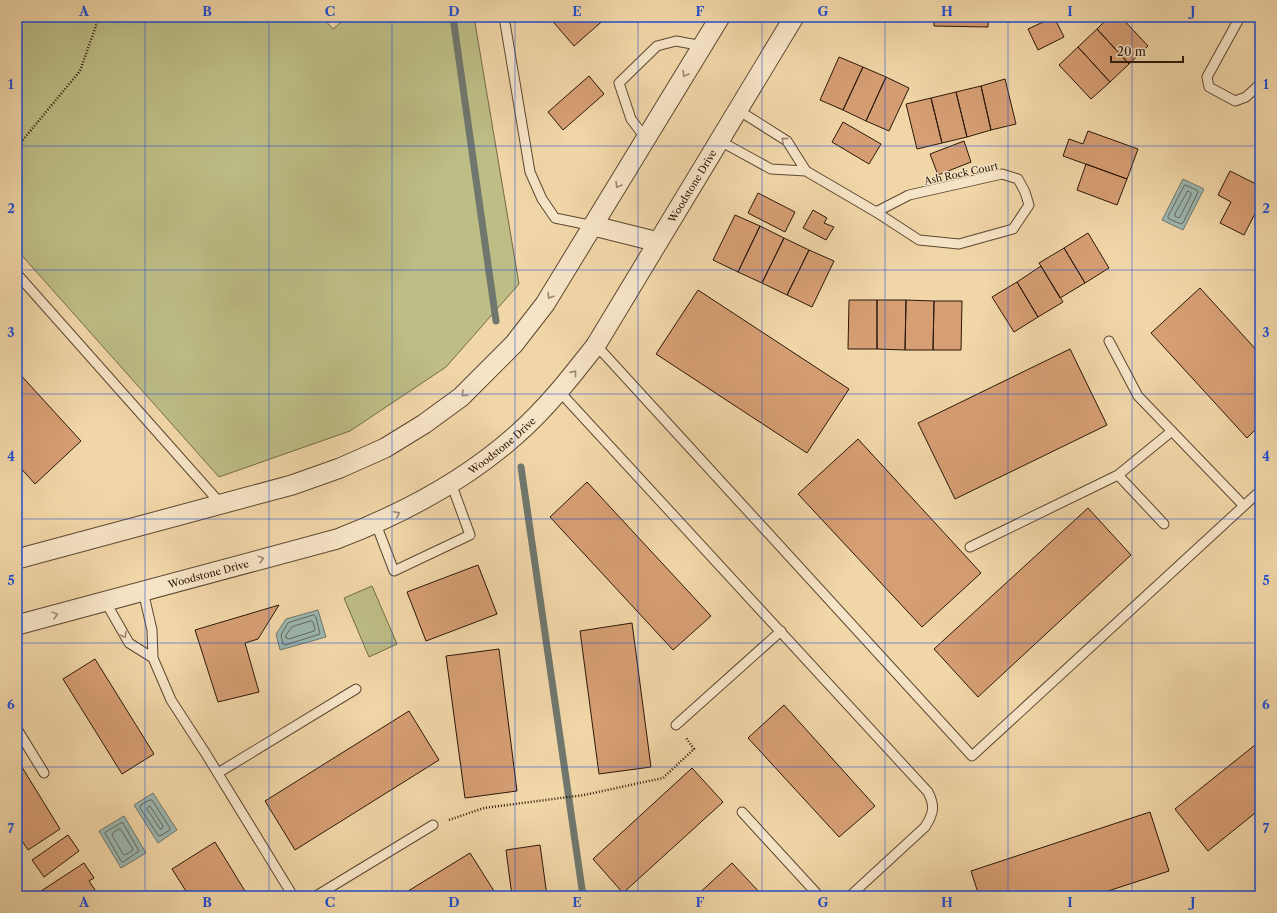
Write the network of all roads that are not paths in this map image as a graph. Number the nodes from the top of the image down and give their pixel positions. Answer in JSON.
{"nodes":[{"id":1,"x":504,"y":17,"type":"edge"},
{"id":2,"x":720,"y":17,"type":"edge"},
{"id":3,"x":794,"y":17,"type":"edge"},
{"id":4,"x":1240,"y":17,"type":"edge"},
{"id":5,"x":703,"y":46,"type":"junction"},
{"id":6,"x":1260,"y":84,"type":"edge"},
{"id":7,"x":738,"y":110,"type":"junction"},
{"id":8,"x":646,"y":139,"type":"junction"},
{"id":9,"x":720,"y":141,"type":"junction"},
{"id":10,"x":806,"y":171,"type":"junction"},
{"id":11,"x":876,"y":212,"type":"junction"},
{"id":12,"x":594,"y":226,"type":"junction"},
{"id":13,"x":658,"y":242,"type":"junction"},
{"id":14,"x":17,"y":274,"type":"edge"},
{"id":15,"x":1109,"y":341,"type":"dead end"},
{"id":16,"x":596,"y":345,"type":"junction"},
{"id":17,"x":559,"y":391,"type":"junction"},
{"id":18,"x":1172,"y":431,"type":"junction"},
{"id":19,"x":1118,"y":475,"type":"junction"},
{"id":20,"x":451,"y":483,"type":"junction"},
{"id":21,"x":1260,"y":491,"type":"edge"},
{"id":22,"x":221,"y":504,"type":"junction"},
{"id":23,"x":1244,"y":506,"type":"junction"},
{"id":24,"x":376,"y":524,"type":"junction"},
{"id":25,"x":1164,"y":524,"type":"dead end"},
{"id":26,"x":970,"y":547,"type":"dead end"},
{"id":27,"x":17,"y":559,"type":"edge"},
{"id":28,"x":143,"y":591,"type":"junction"},
{"id":29,"x":105,"y":601,"type":"junction"},
{"id":30,"x":17,"y":625,"type":"edge"},
{"id":31,"x":781,"y":631,"type":"junction"},
{"id":32,"x":153,"y":658,"type":"junction"},
{"id":33,"x":356,"y":689,"type":"dead end"},
{"id":34,"x":676,"y":725,"type":"road end"},
{"id":35,"x":17,"y":729,"type":"edge"},
{"id":36,"x":44,"y":773,"type":"dead end"},
{"id":37,"x":218,"y":773,"type":"junction"},
{"id":38,"x":742,"y":812,"type":"dead end"},
{"id":39,"x":433,"y":825,"type":"road end"},
{"id":40,"x":293,"y":896,"type":"edge"},
{"id":41,"x":316,"y":896,"type":"edge"},
{"id":42,"x":819,"y":896,"type":"edge"},
{"id":43,"x":850,"y":896,"type":"edge"}],
"edges":[{"from":1,"to":12,"type":"lane"},
{"from":2,"to":5,"type":"street"},
{"from":3,"to":7,"type":"street","name":"Woodstone Drive"},
{"from":4,"to":6,"type":"lane"},
{"from":5,"to":8,"type":"street","one_way":true},
{"from":5,"to":8,"type":"lane"},
{"from":7,"to":9,"type":"street","name":"Woodstone Drive"},
{"from":10,"to":7,"type":"lane","name":"Ash Rock Court","one_way":true},
{"from":8,"to":12,"type":"street","one_way":true},
{"from":9,"to":10,"type":"lane","name":"Ash Rock Court"},
{"from":9,"to":13,"type":"street","name":"Woodstone Drive"},
{"from":10,"to":11,"type":"lane","name":"Ash Rock Court"},
{"from":11,"to":11,"type":"lane","name":"Ash Rock Court"},
{"from":12,"to":13,"type":"street"},
{"from":12,"to":22,"type":"street","one_way":true},
{"from":13,"to":16,"type":"street","name":"Woodstone Drive"},
{"from":14,"to":22,"type":"lane"},
{"from":15,"to":18,"type":"lane"},
{"from":17,"to":16,"type":"street","name":"Woodstone Drive","one_way":true},
{"from":16,"to":23,"type":"lane"},
{"from":17,"to":20,"type":"street","name":"Woodstone Drive"},
{"from":17,"to":31,"type":"lane"},
{"from":18,"to":19,"type":"lane"},
{"from":18,"to":23,"type":"lane"},
{"from":19,"to":25,"type":"lane"},
{"from":19,"to":26,"type":"lane"},
{"from":24,"to":20,"type":"street","name":"Woodstone Drive","one_way":true},
{"from":20,"to":24,"type":"lane"},
{"from":21,"to":23,"type":"lane"},
{"from":22,"to":27,"type":"street"},
{"from":28,"to":24,"type":"street","name":"Woodstone Drive","one_way":true},
{"from":28,"to":29,"type":"street","name":"Woodstone Drive"},
{"from":28,"to":32,"type":"lane"},
{"from":30,"to":29,"type":"street","name":"Woodstone Drive","one_way":true},
{"from":29,"to":32,"type":"lane","one_way":true},
{"from":31,"to":34,"type":"lane"},
{"from":31,"to":43,"type":"lane"},
{"from":32,"to":37,"type":"lane"},
{"from":33,"to":37,"type":"lane"},
{"from":35,"to":36,"type":"lane"},
{"from":37,"to":40,"type":"lane"},
{"from":38,"to":42,"type":"lane"},
{"from":39,"to":41,"type":"lane"}]}
